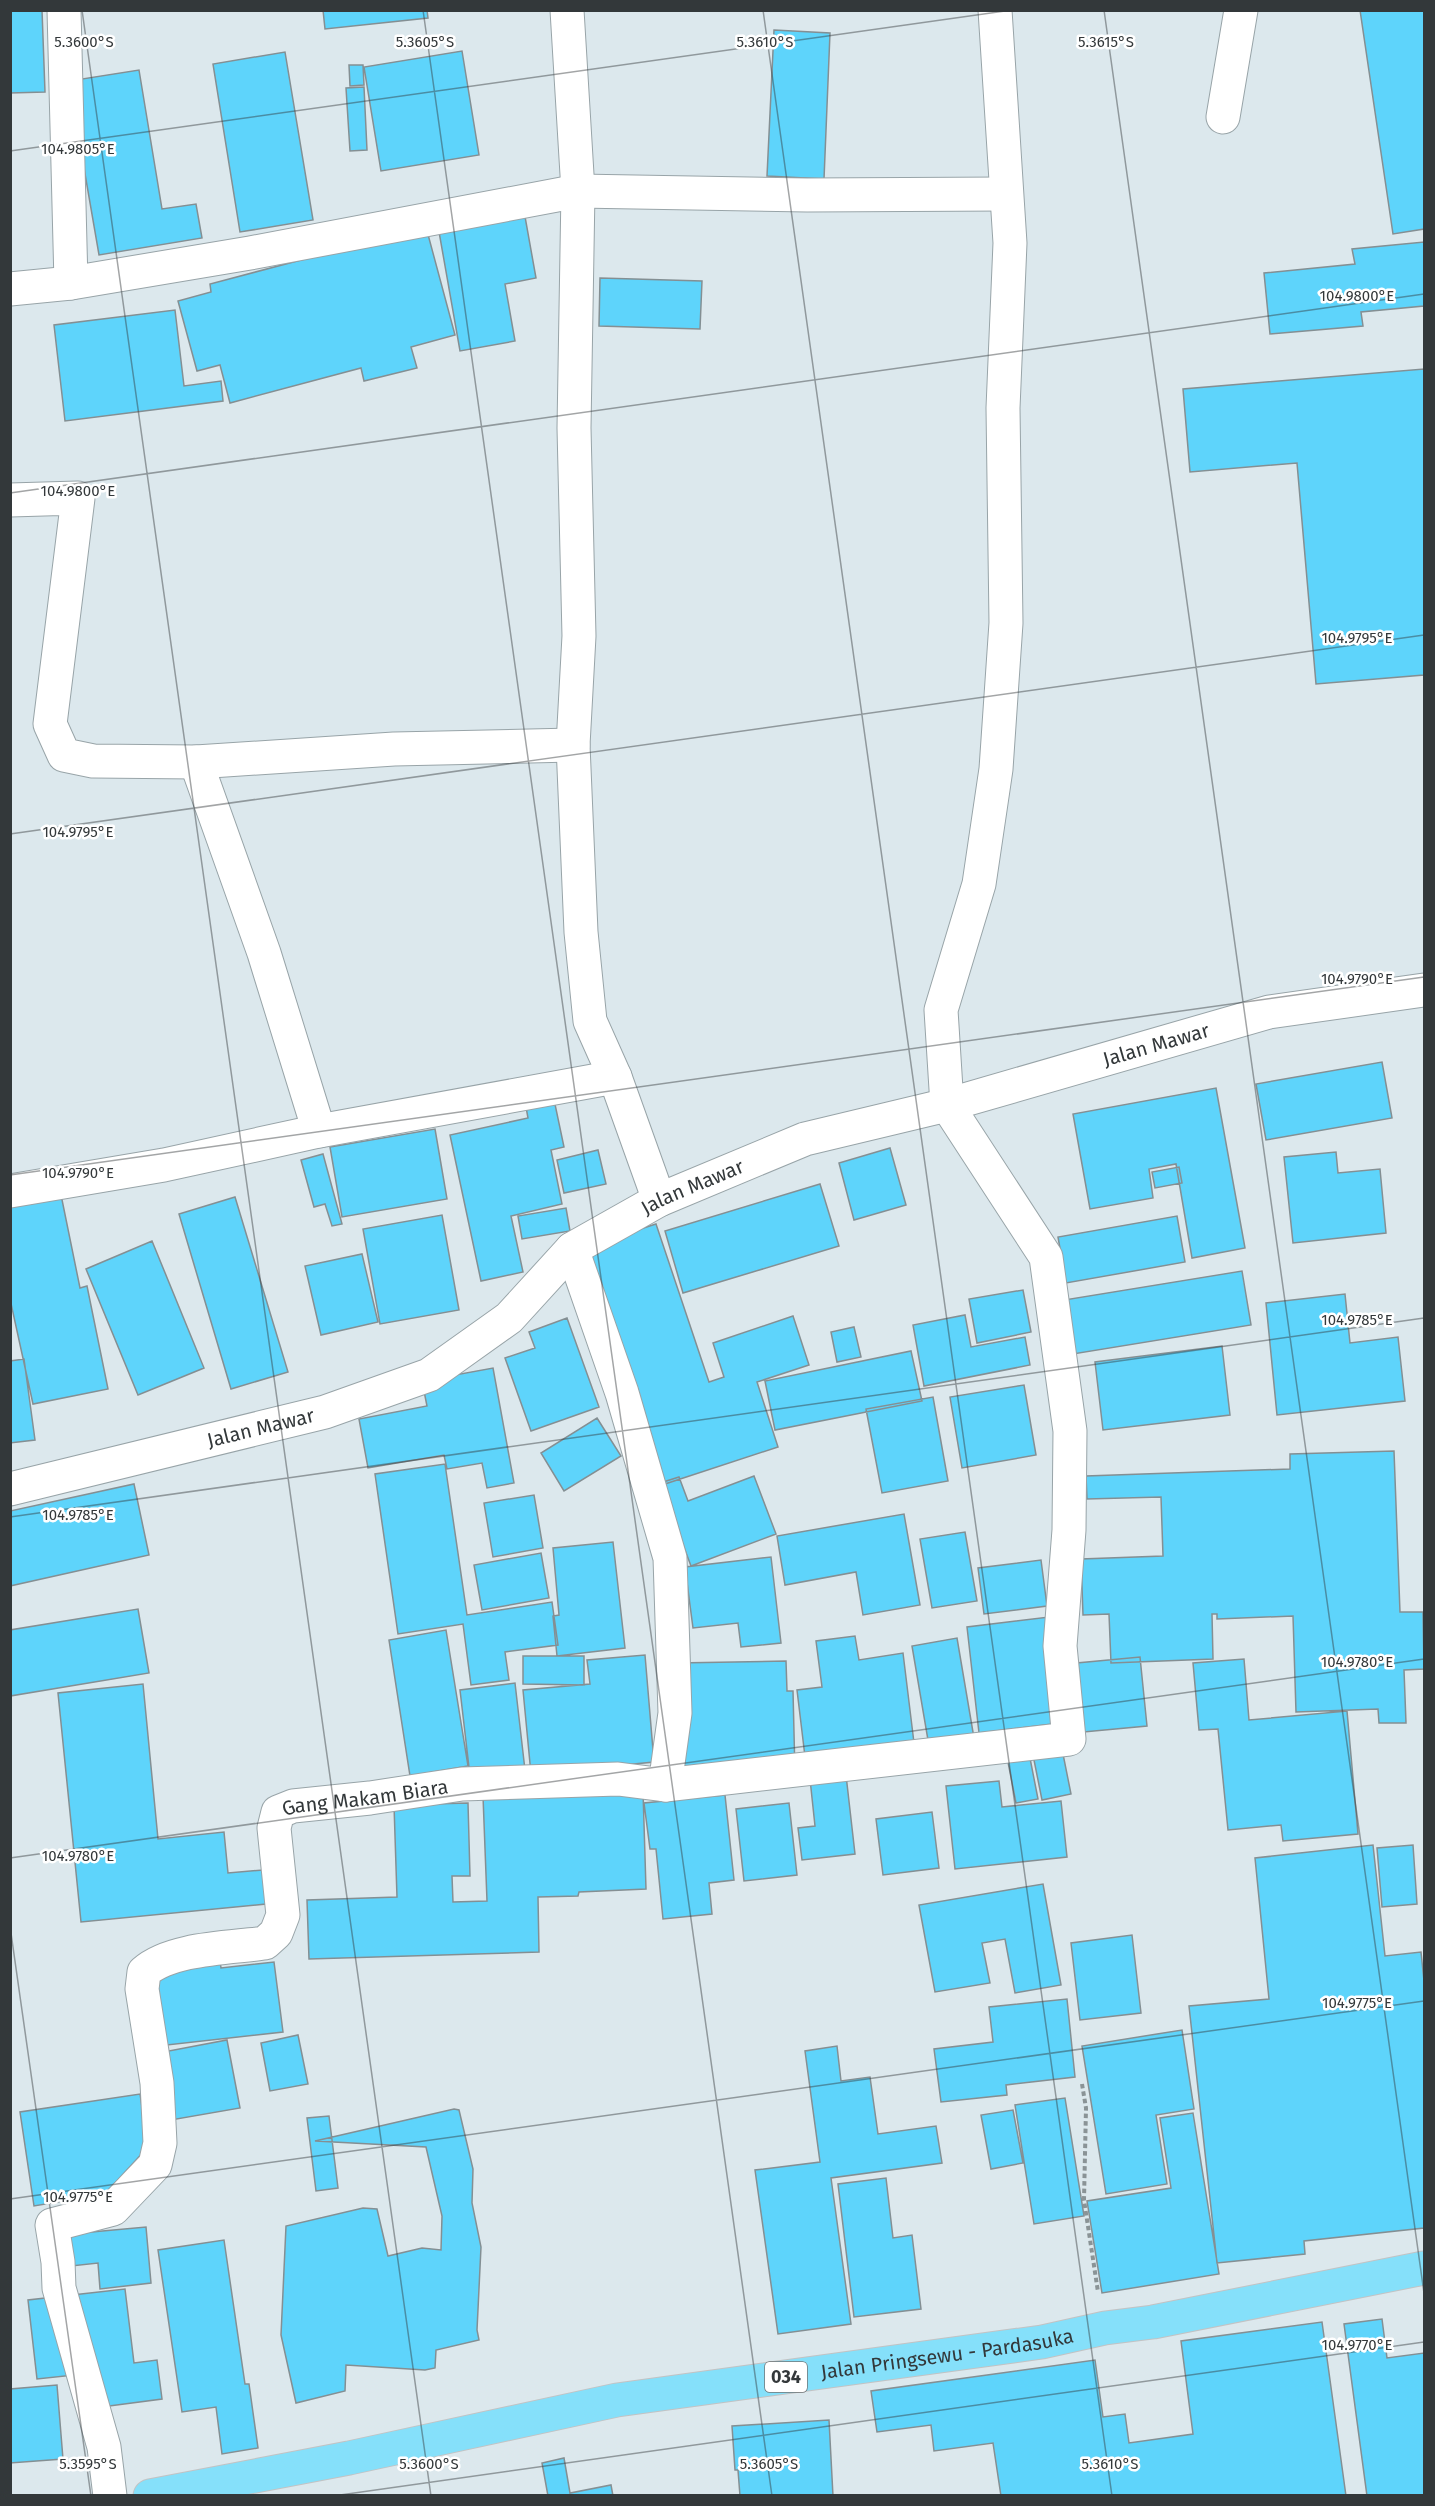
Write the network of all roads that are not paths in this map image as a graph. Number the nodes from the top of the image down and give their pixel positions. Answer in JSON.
{"nodes":[{"id":1,"x":64,"y":10,"type":"edge"},
{"id":2,"x":567,"y":10,"type":"edge"},
{"id":3,"x":995,"y":10,"type":"edge"},
{"id":4,"x":1241,"y":10,"type":"edge"},
{"id":5,"x":1223,"y":117,"type":"dead end"},
{"id":6,"x":578,"y":191,"type":"junction"},
{"id":7,"x":1005,"y":194,"type":"junction"},
{"id":8,"x":70,"y":283,"type":"junction"},
{"id":9,"x":10,"y":289,"type":"edge"},
{"id":10,"x":10,"y":500,"type":"edge"},
{"id":11,"x":573,"y":745,"type":"junction"},
{"id":12,"x":196,"y":762,"type":"junction"},
{"id":13,"x":1425,"y":990,"type":"edge"},
{"id":14,"x":615,"y":1077,"type":"junction"},
{"id":15,"x":947,"y":1105,"type":"junction"},
{"id":16,"x":319,"y":1131,"type":"junction"},
{"id":17,"x":10,"y":1191,"type":"edge"},
{"id":18,"x":658,"y":1200,"type":"junction"},
{"id":19,"x":572,"y":1249,"type":"junction"},
{"id":20,"x":10,"y":1489,"type":"edge"},
{"id":21,"x":665,"y":1785,"type":"junction"},
{"id":22,"x":1425,"y":2268,"type":"edge"},
{"id":23,"x":110,"y":2496,"type":"edge"},
{"id":24,"x":150,"y":2496,"type":"edge"}],
"edges":[{"from":1,"to":8,"type":"street"},
{"from":2,"to":6,"type":"street"},
{"from":3,"to":7,"type":"street"},
{"from":4,"to":5,"type":"street"},
{"from":6,"to":7,"type":"street"},
{"from":6,"to":8,"type":"street"},
{"from":6,"to":11,"type":"street"},
{"from":7,"to":15,"type":"street"},
{"from":8,"to":9,"type":"street"},
{"from":10,"to":12,"type":"street"},
{"from":11,"to":12,"type":"street"},
{"from":11,"to":14,"type":"street"},
{"from":12,"to":16,"type":"street"},
{"from":13,"to":15,"type":"street","name":"Jalan Mawar"},
{"from":14,"to":16,"type":"street"},
{"from":14,"to":18,"type":"street"},
{"from":15,"to":18,"type":"street","name":"Jalan Mawar"},
{"from":15,"to":21,"type":"street"},
{"from":16,"to":17,"type":"street"},
{"from":18,"to":19,"type":"street","name":"Jalan Mawar"},
{"from":19,"to":20,"type":"street","name":"Jalan Mawar"},
{"from":19,"to":21,"type":"street"},
{"from":21,"to":23,"type":"street","name":"Gang Makam Biara"},
{"from":22,"to":24,"type":"main road","name":"Jalan Pringsewu - Pardasuka","number":"034"}]}
